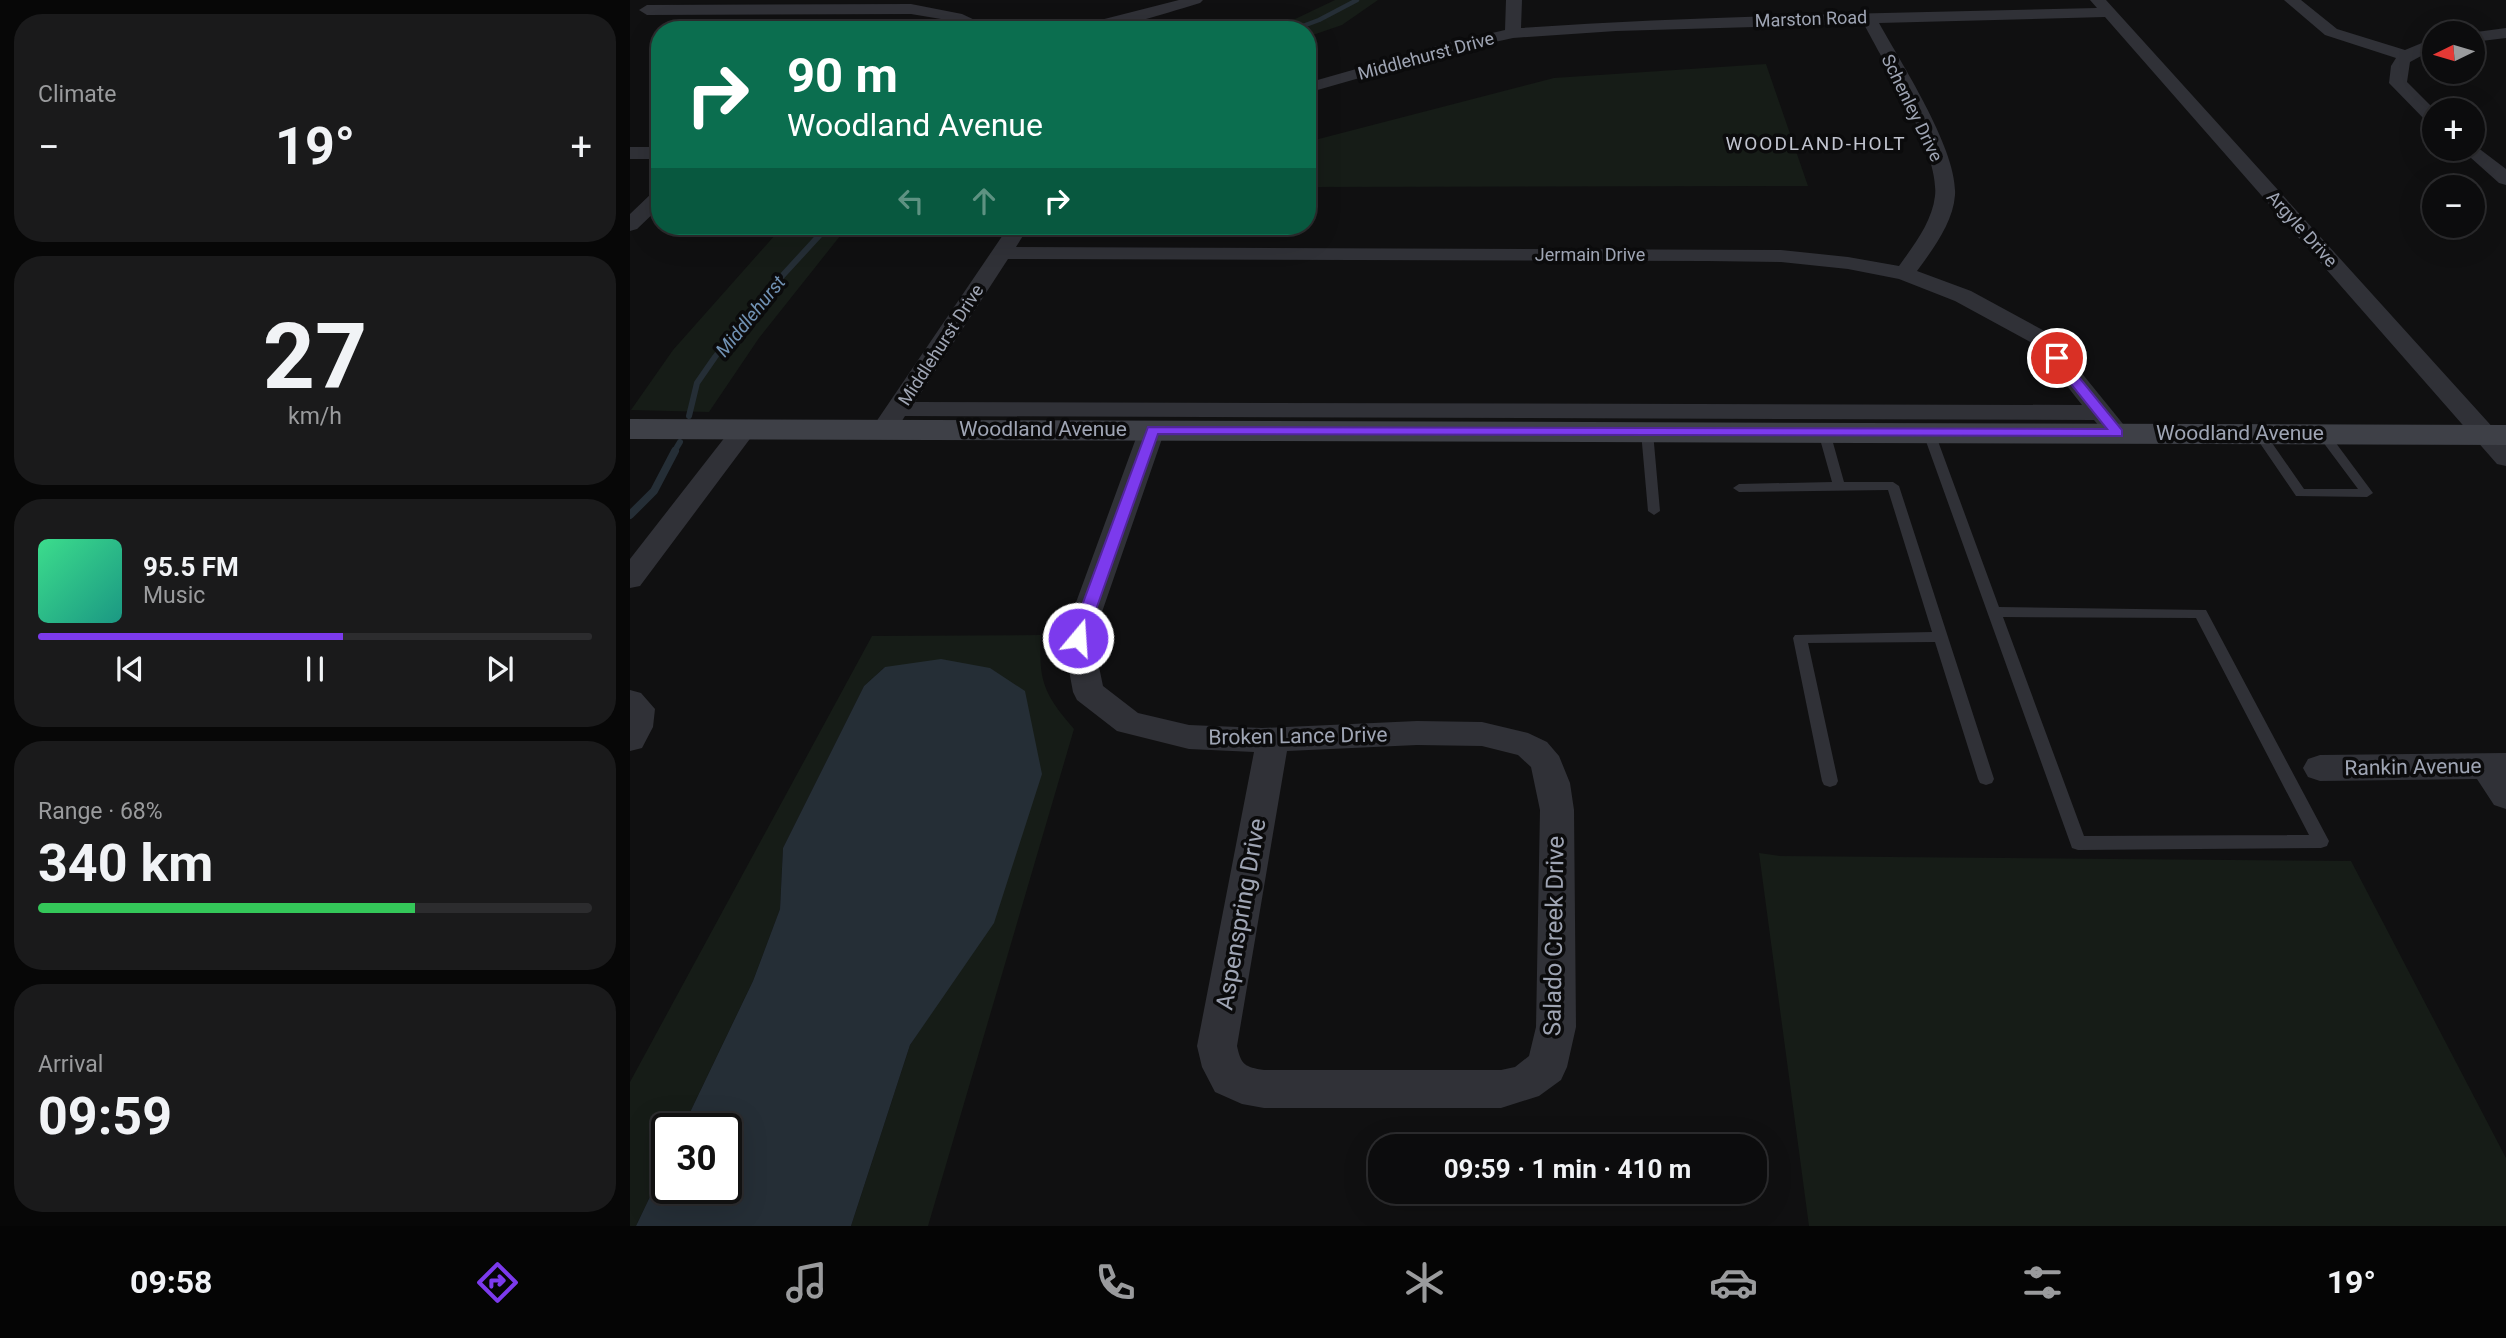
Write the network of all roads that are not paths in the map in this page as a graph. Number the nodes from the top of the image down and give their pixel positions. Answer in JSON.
{"nodes":[{"id":1,"x":660,"y":0,"type":"edge"},
{"id":2,"x":1195,"y":0,"type":"edge"},
{"id":3,"x":1514,"y":0,"type":"edge"},
{"id":4,"x":2291,"y":0,"type":"edge"},
{"id":5,"x":2104,"y":6,"type":"edge"},
{"id":6,"x":647,"y":10,"type":"junction"},
{"id":7,"x":1868,"y":17,"type":"junction"},
{"id":8,"x":967,"y":21,"type":"edge"},
{"id":9,"x":1124,"y":21,"type":"edge"},
{"id":10,"x":630,"y":22,"type":"edge"},
{"id":11,"x":1513,"y":33,"type":"junction"},
{"id":12,"x":2506,"y":33,"type":"edge"},
{"id":13,"x":2485,"y":36,"type":"edge"},
{"id":14,"x":2422,"y":48,"type":"edge"},
{"id":15,"x":2405,"y":55,"type":"junction"},
{"id":16,"x":1316,"y":85,"type":"edge"},
{"id":17,"x":2422,"y":107,"type":"edge"},
{"id":18,"x":630,"y":153,"type":"edge"},
{"id":19,"x":651,"y":153,"type":"edge"},
{"id":20,"x":2485,"y":161,"type":"edge"},
{"id":21,"x":2506,"y":178,"type":"edge"},
{"id":22,"x":651,"y":205,"type":"edge"},
{"id":23,"x":630,"y":225,"type":"edge"},
{"id":24,"x":1013,"y":235,"type":"edge"},
{"id":25,"x":1001,"y":253,"type":"junction"},
{"id":26,"x":1904,"y":274,"type":"junction"},
{"id":27,"x":892,"y":419,"type":"junction"},
{"id":28,"x":2109,"y":423,"type":"junction"},
{"id":29,"x":745,"y":428,"type":"junction"},
{"id":30,"x":630,"y":429,"type":"edge"},
{"id":31,"x":1152,"y":430,"type":"junction"},
{"id":32,"x":1647,"y":432,"type":"junction"},
{"id":33,"x":1824,"y":432,"type":"junction"},
{"id":34,"x":1929,"y":433,"type":"junction"},
{"id":35,"x":2259,"y":433,"type":"junction"},
{"id":36,"x":2323,"y":434,"type":"junction"},
{"id":37,"x":2499,"y":442,"type":"edge"},
{"id":38,"x":1839,"y":486,"type":"junction"},
{"id":39,"x":1739,"y":488,"type":"dead end"},
{"id":40,"x":1654,"y":511,"type":"dead end"},
{"id":41,"x":630,"y":579,"type":"edge"},
{"id":42,"x":1993,"y":612,"type":"junction"},
{"id":43,"x":1941,"y":638,"type":"junction"},
{"id":44,"x":630,"y":701,"type":"edge"},
{"id":45,"x":1273,"y":738,"type":"junction"},
{"id":46,"x":630,"y":739,"type":"edge"},
{"id":47,"x":1530,"y":745,"type":"joint"},
{"id":48,"x":2496,"y":766,"type":"edge"},
{"id":49,"x":2320,"y":768,"type":"dead end"},
{"id":50,"x":1986,"y":779,"type":"dead end"},
{"id":51,"x":1830,"y":781,"type":"dead end"},
{"id":52,"x":2506,"y":796,"type":"edge"},
{"id":53,"x":1235,"y":1085,"type":"joint"}],
"edges":[{"from":1,"to":6,"type":"street"},
{"from":2,"to":9,"type":"street"},
{"from":3,"to":11,"type":"street","name":"Middlehurst Drive"},
{"from":4,"to":15,"type":"street"},
{"from":5,"to":7,"type":"street","name":"Marston Road"},
{"from":5,"to":37,"type":"street","name":"Argyle Drive"},
{"from":6,"to":8,"type":"street"},
{"from":6,"to":10,"type":"street"},
{"from":7,"to":11,"type":"street","name":"Marston Road"},
{"from":7,"to":26,"type":"street","name":"Schenley Drive"},
{"from":11,"to":16,"type":"street","name":"Middlehurst Drive"},
{"from":12,"to":13,"type":"street"},
{"from":14,"to":15,"type":"street"},
{"from":15,"to":17,"type":"street"},
{"from":18,"to":19,"type":"street"},
{"from":20,"to":21,"type":"street"},
{"from":22,"to":23,"type":"street"},
{"from":24,"to":25,"type":"street","name":"Middlehurst Drive"},
{"from":25,"to":26,"type":"street","name":"Jermain Drive"},
{"from":25,"to":27,"type":"street","name":"Middlehurst Drive"},
{"from":26,"to":28,"type":"street","name":"Jermain Drive"},
{"from":27,"to":28,"type":"street"},
{"from":27,"to":29,"type":"street","name":"Woodland Avenue"},
{"from":27,"to":31,"type":"street","name":"Woodland Avenue"},
{"from":28,"to":34,"type":"street","name":"Woodland Avenue"},
{"from":28,"to":35,"type":"street","name":"Woodland Avenue"},
{"from":29,"to":30,"type":"street","name":"Woodland Avenue"},
{"from":29,"to":41,"type":"street"},
{"from":31,"to":32,"type":"street","name":"Woodland Avenue"},
{"from":31,"to":45,"type":"street","name":"Broken Lance Drive"},
{"from":32,"to":33,"type":"street","name":"Woodland Avenue"},
{"from":32,"to":40,"type":"lane"},
{"from":33,"to":34,"type":"street","name":"Woodland Avenue"},
{"from":33,"to":38,"type":"lane"},
{"from":34,"to":42,"type":"lane"},
{"from":35,"to":36,"type":"street","name":"Woodland Avenue"},
{"from":35,"to":36,"type":"lane"},
{"from":36,"to":37,"type":"street","name":"Woodland Avenue"},
{"from":38,"to":39,"type":"lane"},
{"from":38,"to":43,"type":"lane"},
{"from":42,"to":42,"type":"lane"},
{"from":43,"to":50,"type":"lane"},
{"from":43,"to":51,"type":"lane"},
{"from":44,"to":46,"type":"street"},
{"from":45,"to":47,"type":"street","name":"Broken Lance Drive"},
{"from":45,"to":53,"type":"street","name":"Aspenspring Drive"},
{"from":47,"to":53,"type":"street","name":"Salado Creek Drive"},
{"from":48,"to":49,"type":"street","name":"Rankin Avenue"},
{"from":48,"to":52,"type":"street"}]}
